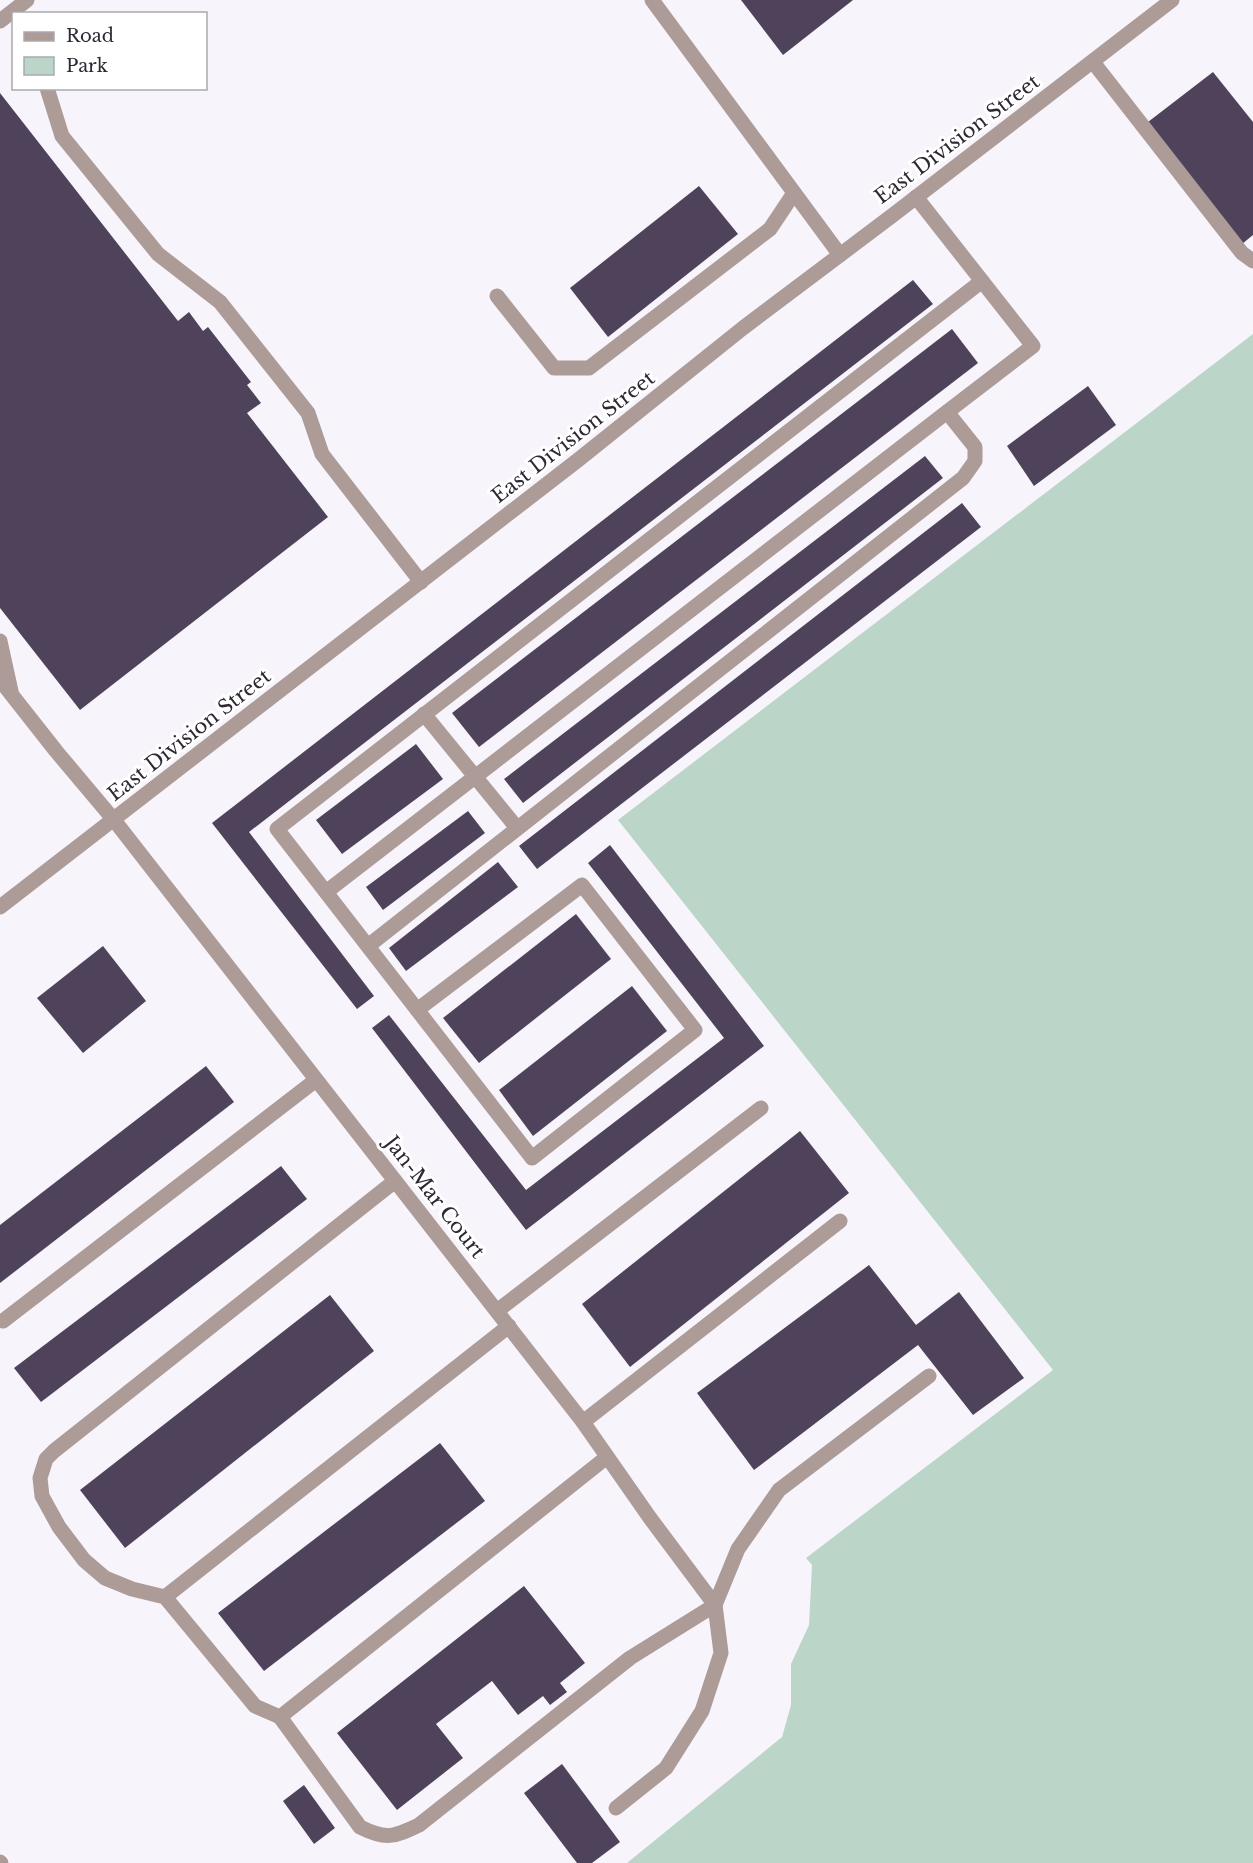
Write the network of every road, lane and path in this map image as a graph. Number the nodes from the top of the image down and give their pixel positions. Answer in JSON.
{"nodes":[{"id":1,"x":27,"y":0,"type":"edge"},
{"id":2,"x":652,"y":0,"type":"edge"},
{"id":3,"x":1172,"y":0,"type":"edge"},
{"id":4,"x":12,"y":12,"type":"edge"},
{"id":5,"x":1093,"y":62,"type":"junction"},
{"id":6,"x":48,"y":90,"type":"edge"},
{"id":7,"x":794,"y":193,"type":"junction"},
{"id":8,"x":916,"y":197,"type":"junction"},
{"id":9,"x":840,"y":255,"type":"junction"},
{"id":10,"x":1253,"y":261,"type":"edge"},
{"id":11,"x":982,"y":281,"type":"junction"},
{"id":12,"x":497,"y":296,"type":"dead end"},
{"id":13,"x":947,"y":412,"type":"junction"},
{"id":14,"x":421,"y":582,"type":"junction"},
{"id":15,"x":0,"y":641,"type":"edge"},
{"id":16,"x":0,"y":680,"type":"edge"},
{"id":17,"x":12,"y":695,"type":"junction"},
{"id":18,"x":424,"y":714,"type":"junction"},
{"id":19,"x":476,"y":777,"type":"junction"},
{"id":20,"x":114,"y":820,"type":"junction"},
{"id":21,"x":517,"y":828,"type":"junction"},
{"id":22,"x":326,"y":892,"type":"junction"},
{"id":23,"x":0,"y":908,"type":"edge"},
{"id":24,"x":368,"y":946,"type":"junction"},
{"id":25,"x":417,"y":1010,"type":"junction"},
{"id":26,"x":316,"y":1080,"type":"junction"},
{"id":27,"x":761,"y":1108,"type":"dead end"},
{"id":28,"x":395,"y":1181,"type":"junction"},
{"id":29,"x":840,"y":1221,"type":"dead end"},
{"id":30,"x":497,"y":1311,"type":"junction"},
{"id":31,"x":3,"y":1321,"type":"dead end"},
{"id":32,"x":508,"y":1326,"type":"junction"},
{"id":33,"x":929,"y":1376,"type":"dead end"},
{"id":34,"x":583,"y":1422,"type":"junction"},
{"id":35,"x":607,"y":1457,"type":"junction"},
{"id":36,"x":165,"y":1597,"type":"junction"},
{"id":37,"x":715,"y":1605,"type":"junction"},
{"id":38,"x":280,"y":1717,"type":"junction"},
{"id":39,"x":616,"y":1808,"type":"dead end"}],
"edges":[{"from":1,"to":4,"type":"street"},
{"from":2,"to":7,"type":"street"},
{"from":3,"to":5,"type":"street","name":"East Division Street"},
{"from":5,"to":8,"type":"street","name":"East Division Street"},
{"from":5,"to":10,"type":"street"},
{"from":6,"to":14,"type":"street"},
{"from":7,"to":9,"type":"street"},
{"from":7,"to":12,"type":"street"},
{"from":8,"to":9,"type":"street","name":"East Division Street"},
{"from":8,"to":11,"type":"street"},
{"from":9,"to":14,"type":"street","name":"East Division Street"},
{"from":11,"to":13,"type":"street"},
{"from":11,"to":18,"type":"street"},
{"from":13,"to":19,"type":"street"},
{"from":13,"to":21,"type":"street"},
{"from":14,"to":20,"type":"street","name":"East Division Street"},
{"from":15,"to":17,"type":"street"},
{"from":16,"to":17,"type":"street","name":"Jan-Mar Court"},
{"from":17,"to":20,"type":"street","name":"Jan-Mar Court"},
{"from":18,"to":19,"type":"street"},
{"from":18,"to":22,"type":"street"},
{"from":19,"to":21,"type":"street"},
{"from":19,"to":22,"type":"street"},
{"from":20,"to":23,"type":"street","name":"East Division Street"},
{"from":20,"to":26,"type":"street","name":"Jan-Mar Court"},
{"from":21,"to":24,"type":"street"},
{"from":22,"to":24,"type":"street"},
{"from":24,"to":25,"type":"street"},
{"from":25,"to":25,"type":"street"},
{"from":26,"to":28,"type":"street","name":"Jan-Mar Court"},
{"from":26,"to":31,"type":"street"},
{"from":27,"to":30,"type":"street"},
{"from":28,"to":30,"type":"street","name":"Jan-Mar Court"},
{"from":28,"to":36,"type":"street"},
{"from":29,"to":34,"type":"street"},
{"from":30,"to":32,"type":"street","name":"Jan-Mar Court"},
{"from":32,"to":34,"type":"street","name":"Jan-Mar Court"},
{"from":32,"to":36,"type":"street"},
{"from":33,"to":37,"type":"street"},
{"from":34,"to":35,"type":"street","name":"Jan-Mar Court"},
{"from":35,"to":37,"type":"street","name":"Jan-Mar Court"},
{"from":35,"to":38,"type":"street"},
{"from":36,"to":38,"type":"street"},
{"from":37,"to":38,"type":"street"},
{"from":37,"to":39,"type":"street"}]}
